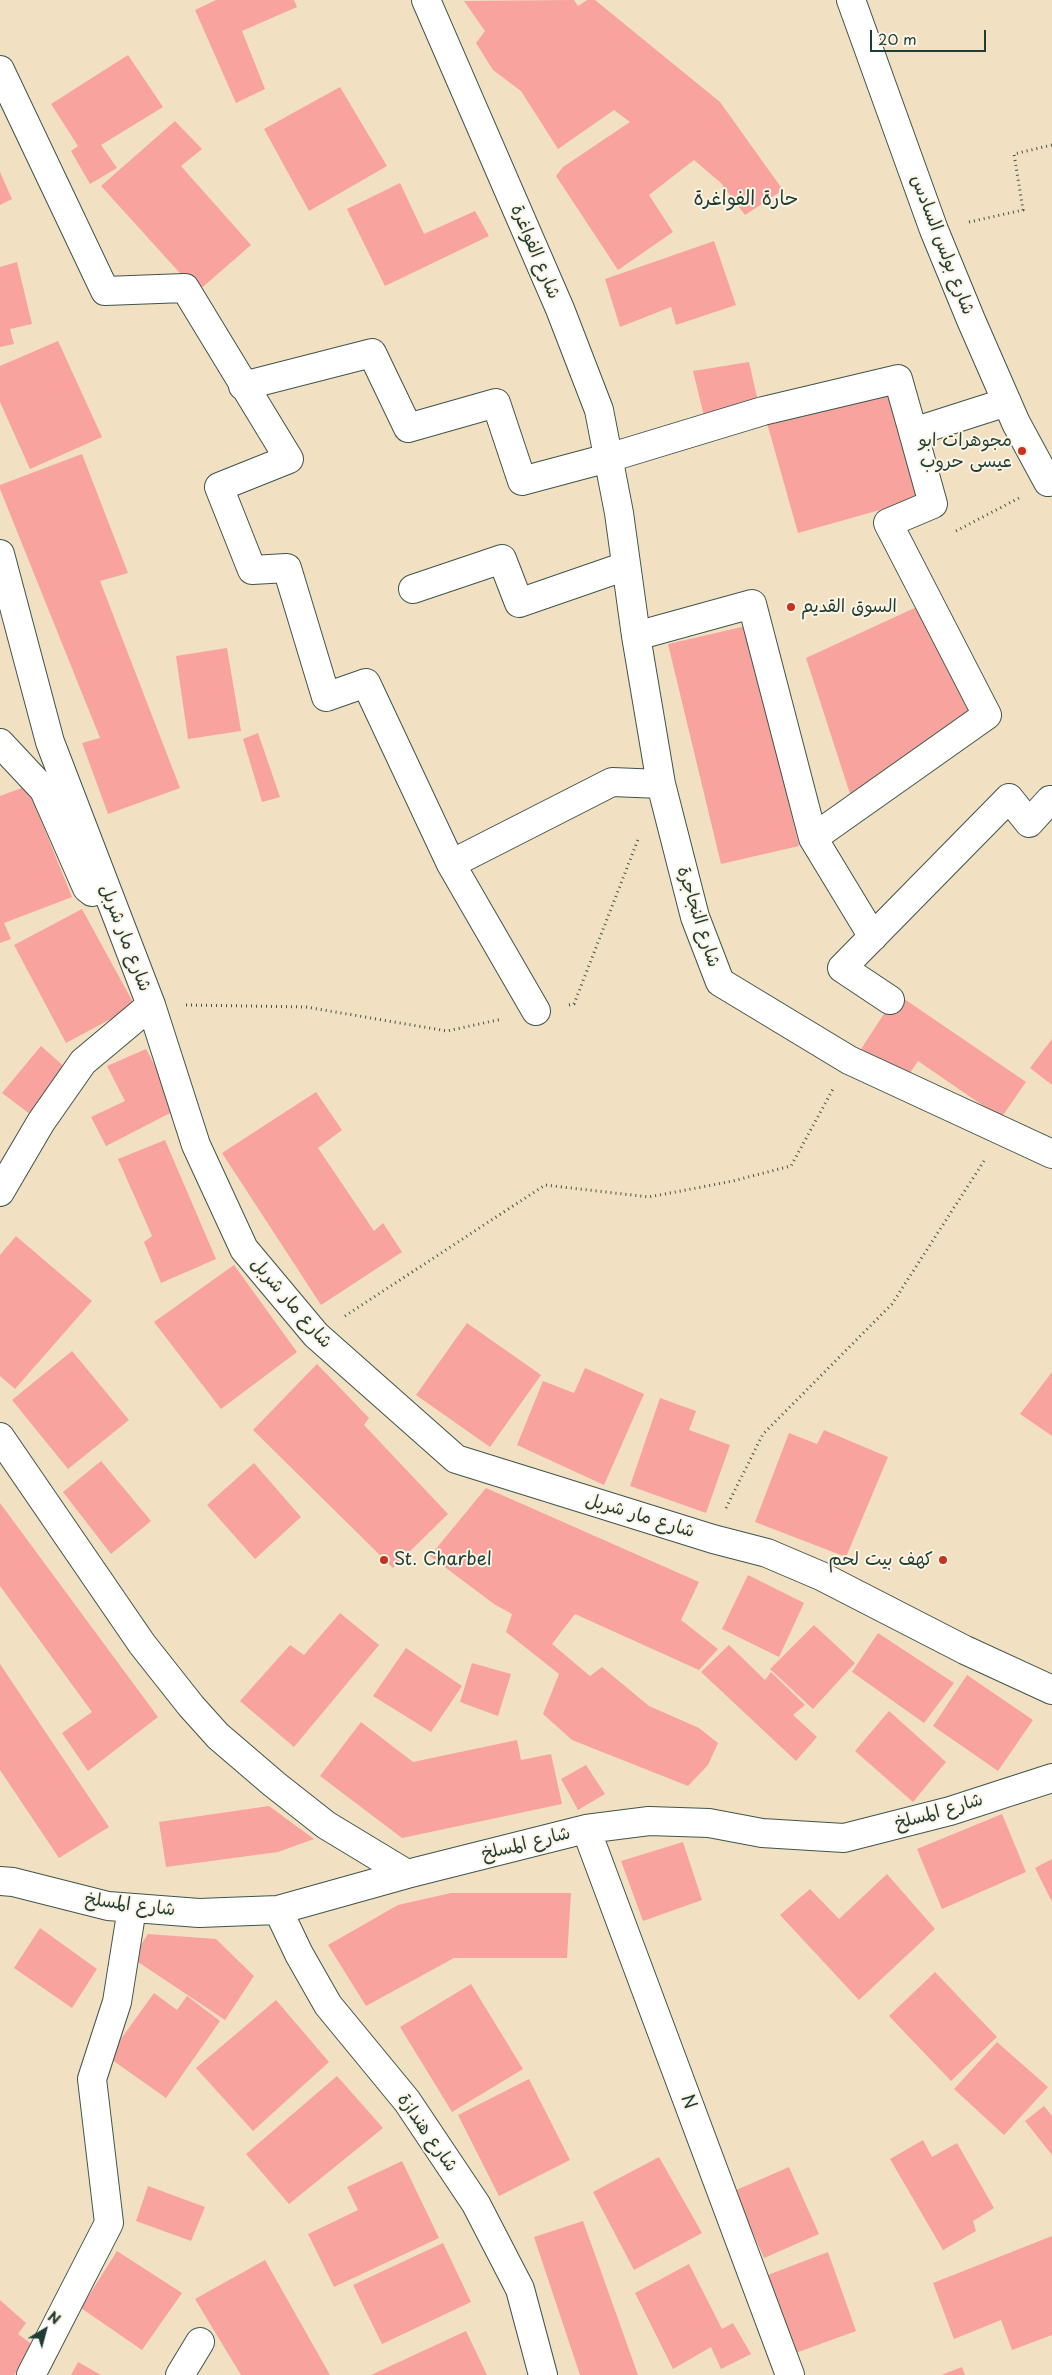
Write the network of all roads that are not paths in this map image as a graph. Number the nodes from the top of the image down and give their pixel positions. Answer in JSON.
{"nodes":[{"id":1,"x":426,"y":0,"type":"edge"},
{"id":2,"x":851,"y":0,"type":"edge"},
{"id":3,"x":0,"y":70,"type":"edge"},
{"id":4,"x":243,"y":386,"type":"junction"},
{"id":5,"x":1007,"y":402,"type":"junction"},
{"id":6,"x":913,"y":432,"type":"junction"},
{"id":7,"x":608,"y":458,"type":"junction"},
{"id":8,"x":1048,"y":482,"type":"road end"},
{"id":9,"x":619,"y":513,"type":"joint"},
{"id":10,"x":0,"y":554,"type":"edge"},
{"id":11,"x":626,"y":566,"type":"junction"},
{"id":12,"x":413,"y":589,"type":"dead end"},
{"id":13,"x":636,"y":636,"type":"junction"},
{"id":14,"x":0,"y":743,"type":"edge"},
{"id":15,"x":661,"y":784,"type":"junction"},
{"id":16,"x":1052,"y":802,"type":"edge"},
{"id":17,"x":814,"y":838,"type":"junction"},
{"id":18,"x":451,"y":864,"type":"junction"},
{"id":19,"x":114,"y":910,"type":"junction"},
{"id":20,"x":873,"y":937,"type":"junction"},
{"id":21,"x":890,"y":1000,"type":"dead end"},
{"id":22,"x":151,"y":1004,"type":"junction"},
{"id":23,"x":536,"y":1012,"type":"road end"},
{"id":24,"x":1052,"y":1154,"type":"edge"},
{"id":25,"x":0,"y":1192,"type":"edge"},
{"id":26,"x":0,"y":1437,"type":"edge"},
{"id":27,"x":1052,"y":1690,"type":"edge"},
{"id":28,"x":1050,"y":1787,"type":"edge"},
{"id":29,"x":586,"y":1829,"type":"junction"},
{"id":30,"x":407,"y":1874,"type":"junction"},
{"id":31,"x":4,"y":1875,"type":"edge"},
{"id":32,"x":132,"y":1908,"type":"junction"},
{"id":33,"x":278,"y":1910,"type":"junction"},
{"id":34,"x":200,"y":2342,"type":"dead end"},
{"id":35,"x":31,"y":2375,"type":"edge"},
{"id":36,"x":180,"y":2375,"type":"edge"},
{"id":37,"x":543,"y":2375,"type":"edge"},
{"id":38,"x":790,"y":2375,"type":"edge"}],
"edges":[{"from":1,"to":7,"type":"street","name":"شارع الفواغرة"},
{"from":2,"to":5,"type":"street","name":"شارع بولس السادس"},
{"from":3,"to":4,"type":"street"},
{"from":4,"to":7,"type":"street"},
{"from":4,"to":18,"type":"street"},
{"from":5,"to":6,"type":"street"},
{"from":5,"to":8,"type":"street","name":"شارع بولس السادس"},
{"from":6,"to":7,"type":"street"},
{"from":6,"to":17,"type":"street"},
{"from":7,"to":9,"type":"street","name":"شارع الفواغرة"},
{"from":9,"to":11,"type":"street","name":"شارع النجاجرة"},
{"from":10,"to":19,"type":"street","name":"شارع مار شربل"},
{"from":11,"to":12,"type":"street"},
{"from":11,"to":13,"type":"street","name":"شارع النجاجرة"},
{"from":13,"to":15,"type":"street","name":"شارع النجاجرة"},
{"from":13,"to":17,"type":"street"},
{"from":14,"to":19,"type":"street"},
{"from":15,"to":18,"type":"street"},
{"from":15,"to":24,"type":"street","name":"شارع النجاجرة"},
{"from":16,"to":20,"type":"street"},
{"from":17,"to":20,"type":"street"},
{"from":18,"to":23,"type":"street"},
{"from":19,"to":22,"type":"street","name":"شارع مار شربل"},
{"from":20,"to":21,"type":"street"},
{"from":22,"to":25,"type":"street"},
{"from":22,"to":27,"type":"street","name":"شارع مار شربل"},
{"from":26,"to":30,"type":"street"},
{"from":28,"to":29,"type":"street","name":"شارع المسلخ"},
{"from":29,"to":30,"type":"street","name":"شارع المسلخ"},
{"from":29,"to":38,"type":"street","name":"N"},
{"from":30,"to":33,"type":"street","name":"شارع المسلخ"},
{"from":31,"to":32,"type":"street","name":"شارع المسلخ"},
{"from":32,"to":33,"type":"street","name":"شارع المسلخ"},
{"from":32,"to":35,"type":"street"},
{"from":33,"to":37,"type":"street","name":"شارع هندازة"},
{"from":34,"to":36,"type":"street"}]}
